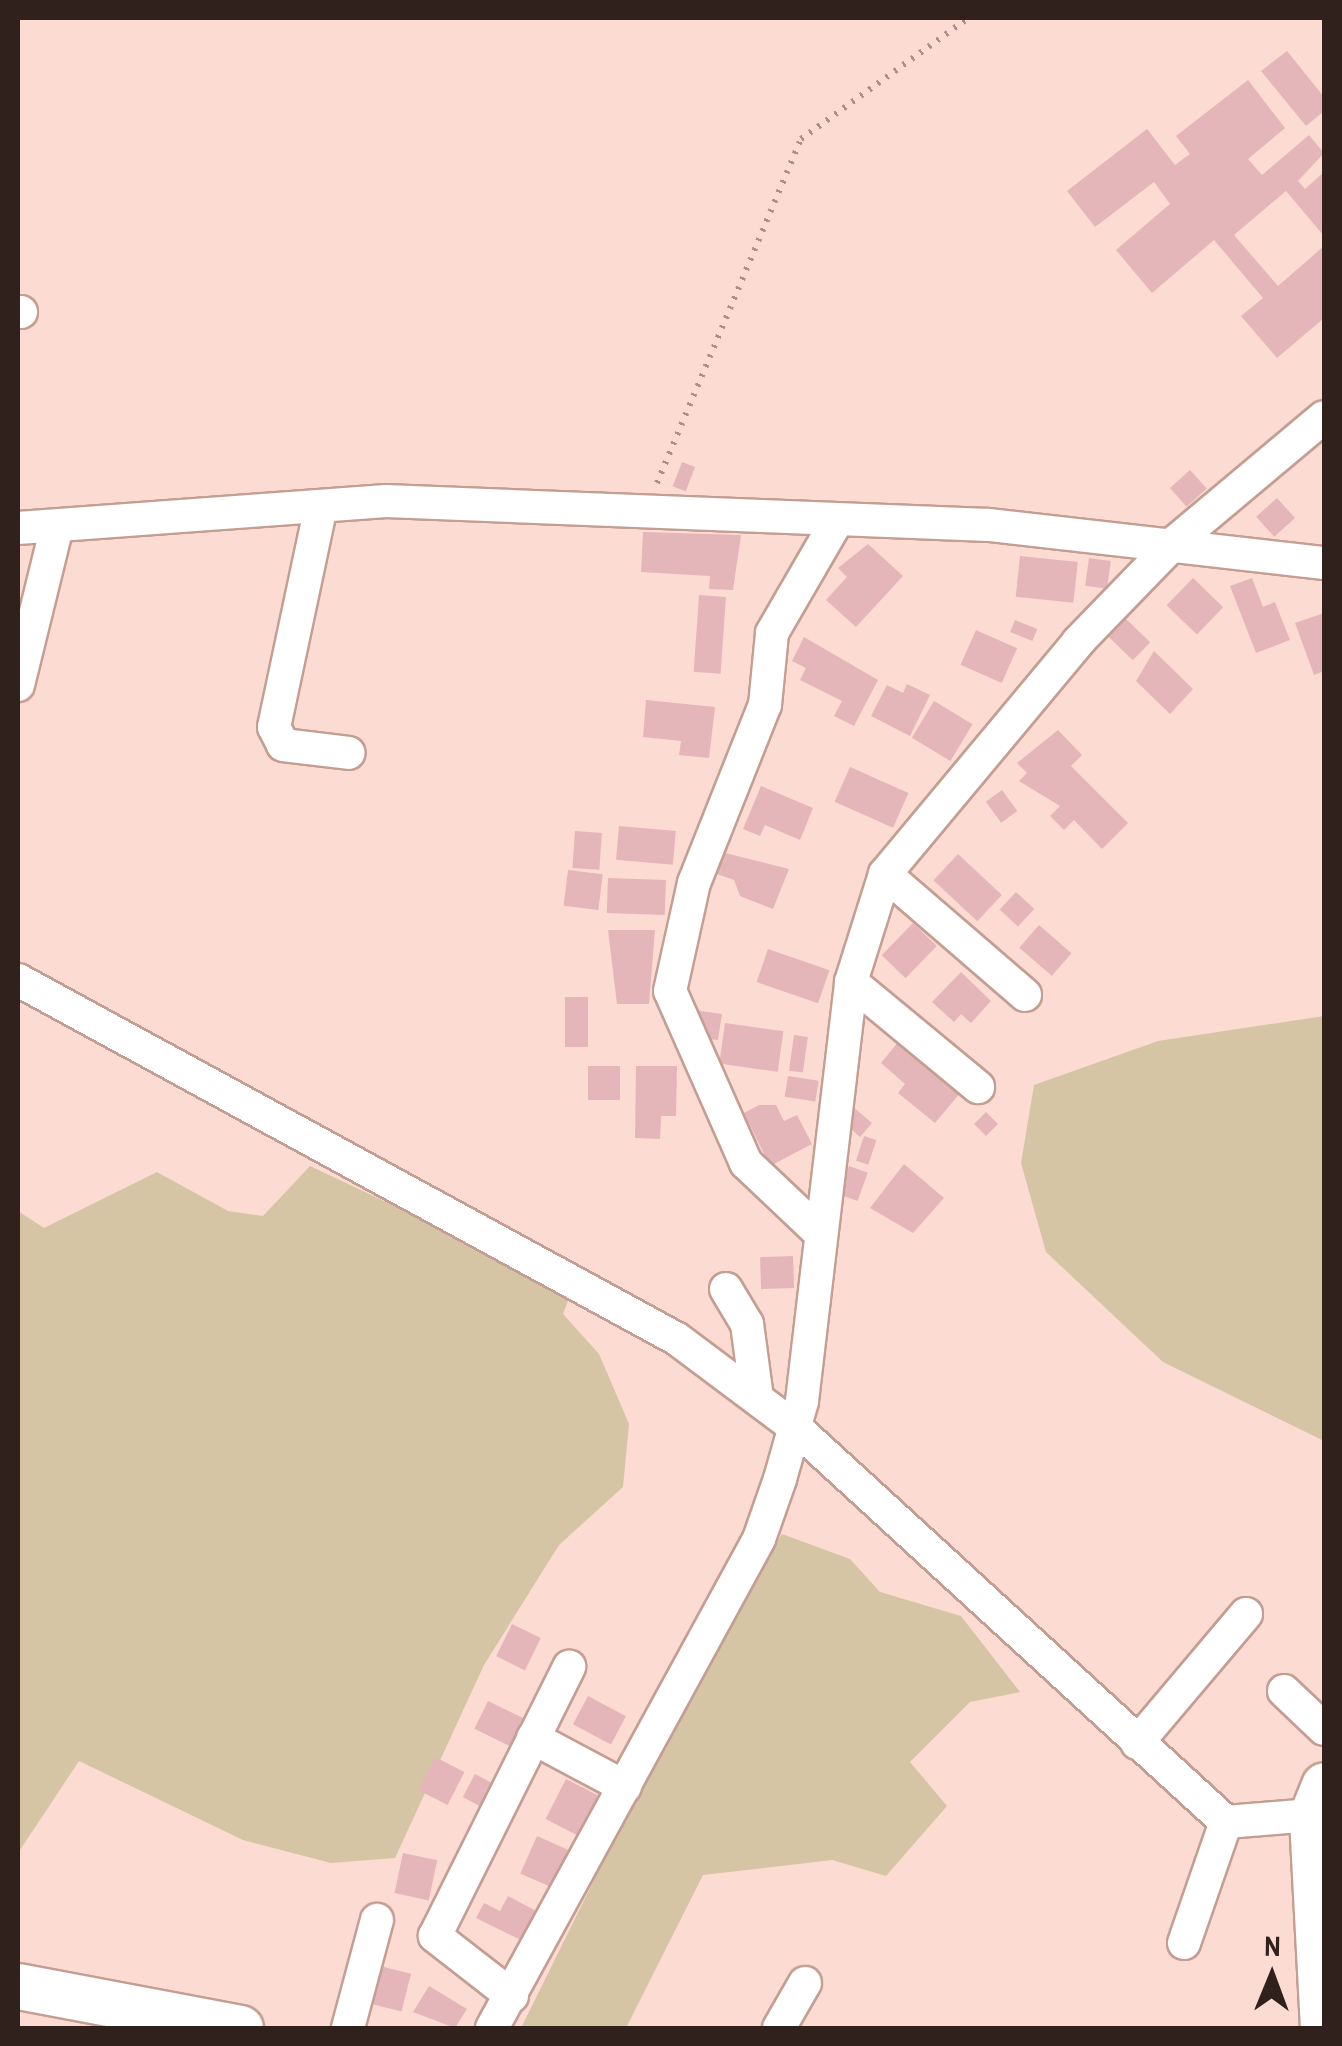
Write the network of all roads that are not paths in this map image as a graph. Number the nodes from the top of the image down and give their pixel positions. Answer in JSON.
{"nodes":[{"id":1,"x":1324,"y":417,"type":"edge"},
{"id":2,"x":321,"y":506,"type":"junction"},
{"id":3,"x":837,"y":521,"type":"junction"},
{"id":4,"x":18,"y":528,"type":"edge"},
{"id":5,"x":56,"y":530,"type":"junction"},
{"id":6,"x":1175,"y":542,"type":"junction"},
{"id":7,"x":1324,"y":563,"type":"edge"},
{"id":8,"x":18,"y":684,"type":"edge"},
{"id":9,"x":349,"y":753,"type":"dead end"},
{"id":10,"x":885,"y":874,"type":"junction"},
{"id":11,"x":18,"y":980,"type":"edge"},
{"id":12,"x":852,"y":982,"type":"junction"},
{"id":13,"x":1025,"y":994,"type":"dead end"},
{"id":14,"x":978,"y":1087,"type":"dead end"},
{"id":15,"x":820,"y":1233,"type":"junction"},
{"id":16,"x":726,"y":1289,"type":"dead end"},
{"id":17,"x":757,"y":1398,"type":"junction"},
{"id":18,"x":796,"y":1428,"type":"junction"},
{"id":19,"x":1246,"y":1614,"type":"dead end"},
{"id":20,"x":569,"y":1667,"type":"dead end"},
{"id":21,"x":1284,"y":1691,"type":"dead end"},
{"id":22,"x":1324,"y":1730,"type":"edge"},
{"id":23,"x":533,"y":1738,"type":"junction"},
{"id":24,"x":1137,"y":1743,"type":"junction"},
{"id":25,"x":625,"y":1787,"type":"junction"},
{"id":26,"x":1318,"y":1800,"type":"edge"},
{"id":27,"x":1226,"y":1822,"type":"junction"},
{"id":28,"x":376,"y":1920,"type":"dead end"},
{"id":29,"x":1184,"y":1944,"type":"dead end"},
{"id":30,"x":806,"y":1983,"type":"dead end"},
{"id":31,"x":18,"y":1986,"type":"edge"},
{"id":32,"x":512,"y":1996,"type":"junction"},
{"id":33,"x":240,"y":2028,"type":"edge"},
{"id":34,"x":348,"y":2028,"type":"edge"},
{"id":35,"x":492,"y":2028,"type":"edge"},
{"id":36,"x":779,"y":2028,"type":"edge"},
{"id":37,"x":1324,"y":2028,"type":"edge"}],
"edges":[{"from":1,"to":6,"type":"street"},
{"from":2,"to":3,"type":"street"},
{"from":2,"to":5,"type":"street"},
{"from":2,"to":9,"type":"street"},
{"from":3,"to":6,"type":"street"},
{"from":3,"to":15,"type":"street"},
{"from":4,"to":5,"type":"street"},
{"from":5,"to":8,"type":"street"},
{"from":6,"to":7,"type":"street"},
{"from":6,"to":10,"type":"street"},
{"from":10,"to":12,"type":"street"},
{"from":10,"to":13,"type":"street"},
{"from":11,"to":17,"type":"street"},
{"from":12,"to":14,"type":"street"},
{"from":12,"to":15,"type":"street"},
{"from":15,"to":18,"type":"street"},
{"from":16,"to":17,"type":"street"},
{"from":17,"to":18,"type":"street"},
{"from":18,"to":24,"type":"street"},
{"from":18,"to":25,"type":"street"},
{"from":19,"to":24,"type":"street"},
{"from":20,"to":23,"type":"street"},
{"from":21,"to":22,"type":"street"},
{"from":23,"to":25,"type":"street"},
{"from":23,"to":32,"type":"street"},
{"from":24,"to":27,"type":"street"},
{"from":25,"to":32,"type":"street"},
{"from":26,"to":27,"type":"street"},
{"from":26,"to":37,"type":"street"},
{"from":27,"to":29,"type":"street"},
{"from":28,"to":34,"type":"street"},
{"from":30,"to":36,"type":"street"},
{"from":31,"to":33,"type":"street"},
{"from":32,"to":35,"type":"street"}]}
